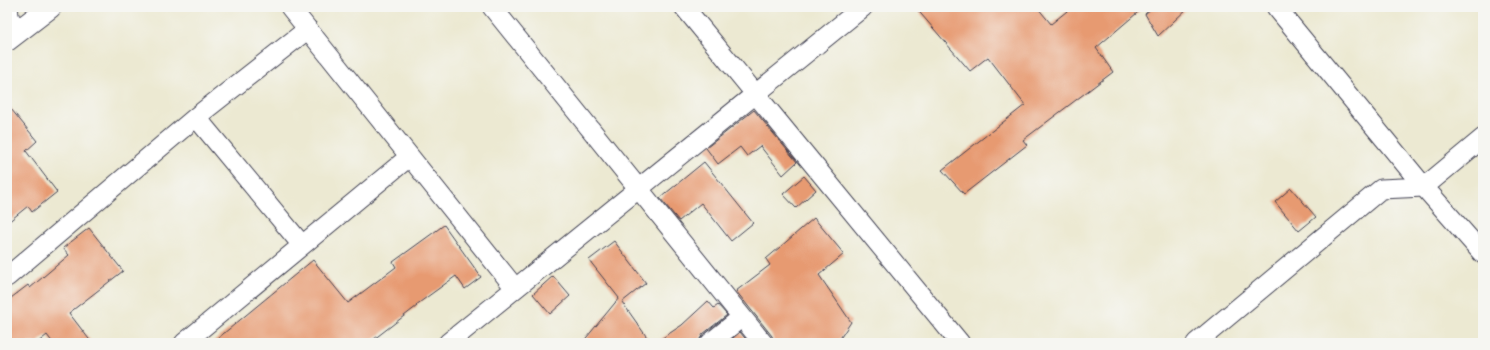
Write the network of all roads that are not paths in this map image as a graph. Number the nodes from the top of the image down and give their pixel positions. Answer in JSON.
{"nodes":[{"id":1,"x":11,"y":7,"type":"edge"},
{"id":2,"x":50,"y":7,"type":"edge"},
{"id":3,"x":290,"y":7,"type":"edge"},
{"id":4,"x":492,"y":7,"type":"edge"},
{"id":5,"x":684,"y":7,"type":"edge"},
{"id":6,"x":863,"y":7,"type":"edge"},
{"id":7,"x":1276,"y":7,"type":"edge"},
{"id":8,"x":7,"y":10,"type":"edge"},
{"id":9,"x":308,"y":29,"type":"junction"},
{"id":10,"x":14,"y":35,"type":"edge"},
{"id":11,"x":756,"y":93,"type":"junction"},
{"id":12,"x":196,"y":117,"type":"junction"},
{"id":13,"x":1483,"y":138,"type":"edge"},
{"id":14,"x":409,"y":156,"type":"junction"},
{"id":15,"x":1424,"y":187,"type":"junction"},
{"id":16,"x":638,"y":188,"type":"junction"},
{"id":17,"x":302,"y":245,"type":"junction"},
{"id":18,"x":1483,"y":254,"type":"edge"},
{"id":19,"x":7,"y":277,"type":"edge"},
{"id":20,"x":515,"y":288,"type":"junction"},
{"id":21,"x":742,"y":317,"type":"junction"},
{"id":22,"x":184,"y":343,"type":"edge"},
{"id":23,"x":448,"y":343,"type":"edge"},
{"id":24,"x":710,"y":343,"type":"edge"},
{"id":25,"x":763,"y":343,"type":"edge"},
{"id":26,"x":960,"y":343,"type":"edge"},
{"id":27,"x":1196,"y":343,"type":"edge"}],
"edges":[{"from":1,"to":8,"type":"street"},
{"from":2,"to":10,"type":"street"},
{"from":3,"to":9,"type":"street"},
{"from":4,"to":16,"type":"street"},
{"from":5,"to":11,"type":"street"},
{"from":6,"to":11,"type":"street"},
{"from":7,"to":15,"type":"street"},
{"from":8,"to":10,"type":"street"},
{"from":9,"to":12,"type":"street"},
{"from":9,"to":14,"type":"street"},
{"from":11,"to":16,"type":"street"},
{"from":11,"to":26,"type":"street"},
{"from":12,"to":17,"type":"street"},
{"from":12,"to":19,"type":"street"},
{"from":13,"to":15,"type":"street"},
{"from":14,"to":17,"type":"street"},
{"from":14,"to":20,"type":"street"},
{"from":15,"to":18,"type":"street"},
{"from":15,"to":27,"type":"street"},
{"from":16,"to":20,"type":"street"},
{"from":16,"to":21,"type":"street"},
{"from":17,"to":22,"type":"street"},
{"from":20,"to":23,"type":"street"},
{"from":21,"to":24,"type":"street"},
{"from":21,"to":25,"type":"street"}]}
